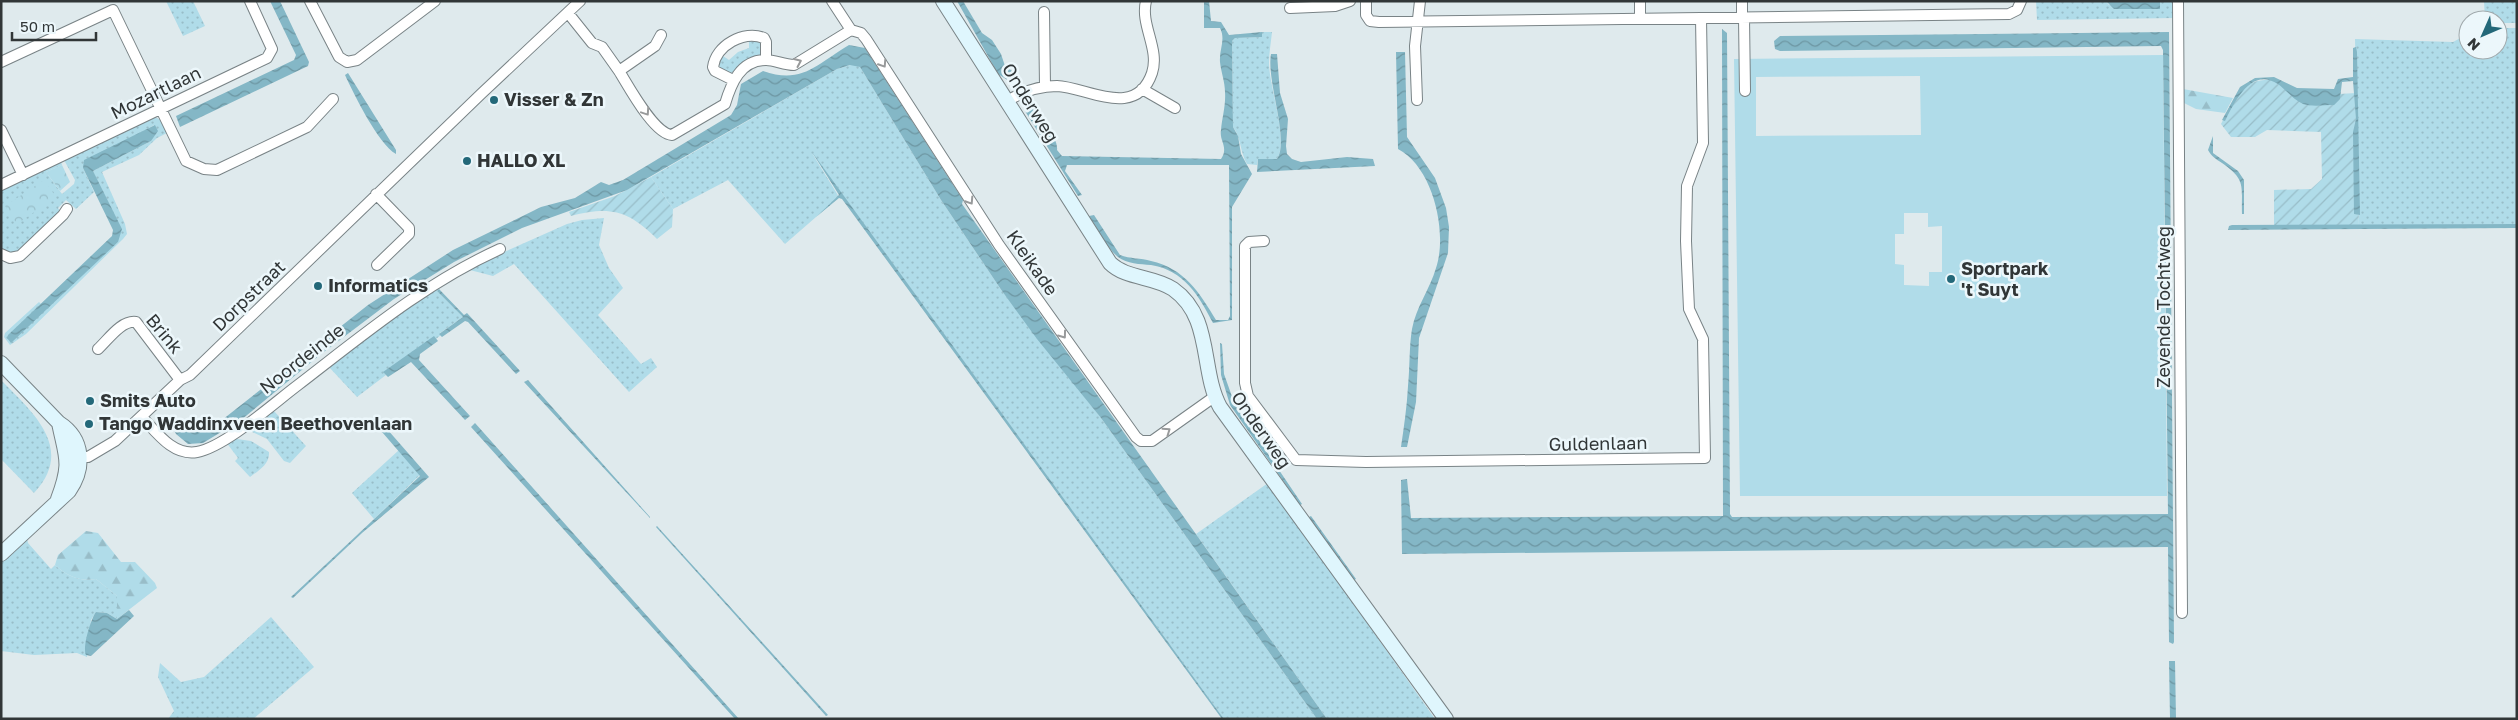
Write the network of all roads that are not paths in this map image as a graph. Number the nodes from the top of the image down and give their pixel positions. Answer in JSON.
{"nodes":[{"id":1,"x":250,"y":1,"type":"edge"},
{"id":2,"x":310,"y":1,"type":"edge"},
{"id":3,"x":435,"y":1,"type":"edge"},
{"id":4,"x":580,"y":1,"type":"edge"},
{"id":5,"x":832,"y":1,"type":"edge"},
{"id":6,"x":944,"y":1,"type":"edge"},
{"id":7,"x":1146,"y":1,"type":"edge"},
{"id":8,"x":1350,"y":1,"type":"edge"},
{"id":9,"x":1365,"y":1,"type":"edge"},
{"id":10,"x":1420,"y":1,"type":"edge"},
{"id":11,"x":1640,"y":1,"type":"edge"},
{"id":12,"x":1742,"y":1,"type":"edge"},
{"id":13,"x":2021,"y":1,"type":"edge"},
{"id":14,"x":2178,"y":1,"type":"edge"},
{"id":15,"x":1290,"y":8,"type":"dead end"},
{"id":16,"x":1044,"y":12,"type":"dead end"},
{"id":17,"x":568,"y":13,"type":"junction"},
{"id":18,"x":1640,"y":18,"type":"junction"},
{"id":19,"x":1701,"y":18,"type":"junction"},
{"id":20,"x":1743,"y":18,"type":"junction"},
{"id":21,"x":1418,"y":21,"type":"junction"},
{"id":22,"x":850,"y":30,"type":"junction"},
{"id":23,"x":661,"y":35,"type":"dead end"},
{"id":24,"x":766,"y":60,"type":"junction"},
{"id":25,"x":1,"y":62,"type":"edge"},
{"id":26,"x":619,"y":72,"type":"junction"},
{"id":27,"x":733,"y":80,"type":"junction"},
{"id":28,"x":1045,"y":86,"type":"junction"},
{"id":29,"x":1142,"y":89,"type":"junction"},
{"id":30,"x":1745,"y":91,"type":"dead end"},
{"id":31,"x":333,"y":99,"type":"dead end"},
{"id":32,"x":1417,"y":100,"type":"dead end"},
{"id":33,"x":1007,"y":102,"type":"junction"},
{"id":34,"x":1175,"y":108,"type":"dead end"},
{"id":35,"x":160,"y":109,"type":"junction"},
{"id":36,"x":1,"y":130,"type":"edge"},
{"id":37,"x":23,"y":175,"type":"junction"},
{"id":38,"x":1,"y":185,"type":"edge"},
{"id":39,"x":376,"y":194,"type":"junction"},
{"id":40,"x":67,"y":209,"type":"dead end"},
{"id":41,"x":1264,"y":242,"type":"dead end"},
{"id":42,"x":500,"y":250,"type":"dead end"},
{"id":43,"x":1,"y":254,"type":"edge"},
{"id":44,"x":377,"y":265,"type":"dead end"},
{"id":45,"x":98,"y":349,"type":"dead end"},
{"id":46,"x":1,"y":363,"type":"edge"},
{"id":47,"x":180,"y":380,"type":"junction"},
{"id":48,"x":1214,"y":397,"type":"junction"},
{"id":49,"x":142,"y":417,"type":"junction"},
{"id":50,"x":74,"y":457,"type":"junction"},
{"id":51,"x":1,"y":554,"type":"edge"},
{"id":52,"x":2182,"y":613,"type":"dead end"},
{"id":53,"x":1446,"y":719,"type":"edge"}],
"edges":[{"from":1,"to":35,"type":"street","name":"Mozartlaan"},
{"from":2,"to":3,"type":"street"},
{"from":4,"to":17,"type":"street","name":"Dorpstraat"},
{"from":5,"to":22,"type":"street"},
{"from":6,"to":33,"type":"street","name":"Onderweg"},
{"from":7,"to":29,"type":"street"},
{"from":8,"to":15,"type":"street"},
{"from":9,"to":21,"type":"street"},
{"from":10,"to":21,"type":"street"},
{"from":11,"to":18,"type":"street"},
{"from":12,"to":20,"type":"street"},
{"from":13,"to":20,"type":"street"},
{"from":14,"to":52,"type":"street","name":"Zevende Tochtweg"},
{"from":16,"to":28,"type":"street"},
{"from":17,"to":26,"type":"street"},
{"from":17,"to":39,"type":"street","name":"Dorpstraat"},
{"from":18,"to":19,"type":"street"},
{"from":18,"to":21,"type":"street"},
{"from":19,"to":20,"type":"street"},
{"from":19,"to":41,"type":"street","name":"Guldenlaan"},
{"from":20,"to":30,"type":"street"},
{"from":21,"to":32,"type":"street"},
{"from":24,"to":22,"type":"street","one_way":true},
{"from":22,"to":48,"type":"street","name":"Kleikade","one_way":true},
{"from":23,"to":26,"type":"street"},
{"from":24,"to":27,"type":"street"},
{"from":24,"to":27,"type":"street"},
{"from":25,"to":35,"type":"street"},
{"from":26,"to":27,"type":"street","one_way":true},
{"from":28,"to":29,"type":"street"},
{"from":28,"to":33,"type":"street"},
{"from":29,"to":34,"type":"street"},
{"from":31,"to":35,"type":"street"},
{"from":33,"to":48,"type":"street","name":"Onderweg"},
{"from":35,"to":37,"type":"street","name":"Mozartlaan"},
{"from":36,"to":37,"type":"street"},
{"from":37,"to":38,"type":"street","name":"Mozartlaan"},
{"from":39,"to":44,"type":"street"},
{"from":39,"to":47,"type":"street","name":"Dorpstraat"},
{"from":40,"to":43,"type":"street"},
{"from":42,"to":49,"type":"street","name":"Noordeinde"},
{"from":45,"to":47,"type":"street","name":"Brink"},
{"from":46,"to":50,"type":"street"},
{"from":47,"to":49,"type":"street","name":"Dorpstraat"},
{"from":48,"to":53,"type":"street","name":"Onderweg"},
{"from":49,"to":50,"type":"street"},
{"from":50,"to":51,"type":"street"}]}
